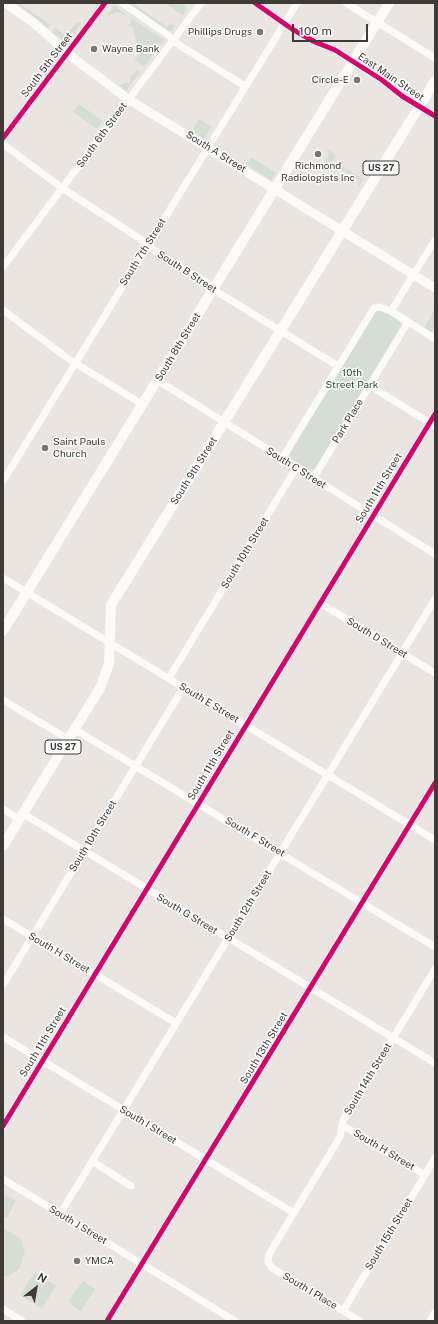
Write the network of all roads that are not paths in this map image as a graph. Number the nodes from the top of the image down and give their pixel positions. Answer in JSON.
{"nodes":[{"id":1,"x":6,"y":3,"type":"edge"},
{"id":2,"x":105,"y":3,"type":"edge"},
{"id":3,"x":122,"y":3,"type":"edge"},
{"id":4,"x":201,"y":3,"type":"edge"},
{"id":5,"x":254,"y":3,"type":"edge"},
{"id":6,"x":297,"y":3,"type":"edge"},
{"id":7,"x":346,"y":3,"type":"edge"},
{"id":8,"x":390,"y":3,"type":"edge"},
{"id":9,"x":3,"y":8,"type":"edge"},
{"id":10,"x":378,"y":22,"type":"junction"},
{"id":11,"x":284,"y":24,"type":"junction"},
{"id":12,"x":173,"y":40,"type":"junction"},
{"id":13,"x":67,"y":53,"type":"junction"},
{"id":14,"x":435,"y":58,"type":"edge"},
{"id":15,"x":354,"y":63,"type":"junction"},
{"id":16,"x":435,"y":81,"type":"edge"},
{"id":17,"x":245,"y":86,"type":"junction"},
{"id":18,"x":128,"y":99,"type":"junction"},
{"id":19,"x":419,"y":107,"type":"junction"},
{"id":20,"x":435,"y":116,"type":"edge"},
{"id":21,"x":3,"y":138,"type":"edge"},
{"id":22,"x":3,"y":144,"type":"edge"},
{"id":23,"x":207,"y":147,"type":"junction"},
{"id":24,"x":62,"y":188,"type":"junction"},
{"id":25,"x":274,"y":190,"type":"junction"},
{"id":26,"x":342,"y":230,"type":"junction"},
{"id":27,"x":435,"y":240,"type":"edge"},
{"id":28,"x":148,"y":244,"type":"junction"},
{"id":29,"x":3,"y":267,"type":"edge"},
{"id":30,"x":414,"y":275,"type":"junction"},
{"id":31,"x":213,"y":288,"type":"junction"},
{"id":32,"x":435,"y":288,"type":"edge"},
{"id":33,"x":3,"y":310,"type":"edge"},
{"id":34,"x":391,"y":311,"type":"junction"},
{"id":35,"x":408,"y":322,"type":"junction"},
{"id":36,"x":280,"y":331,"type":"junction"},
{"id":37,"x":435,"y":339,"type":"edge"},
{"id":38,"x":75,"y":363,"type":"junction"},
{"id":39,"x":338,"y":366,"type":"junction"},
{"id":40,"x":157,"y":380,"type":"junction"},
{"id":41,"x":370,"y":386,"type":"junction"},
{"id":42,"x":142,"y":404,"type":"junction"},
{"id":43,"x":435,"y":414,"type":"edge"},
{"id":44,"x":225,"y":422,"type":"junction"},
{"id":45,"x":432,"y":424,"type":"edge"},
{"id":46,"x":282,"y":459,"type":"junction"},
{"id":47,"x":296,"y":468,"type":"junction"},
{"id":48,"x":313,"y":479,"type":"junction"},
{"id":49,"x":3,"y":481,"type":"edge"},
{"id":50,"x":372,"y":516,"type":"junction"},
{"id":51,"x":435,"y":554,"type":"edge"},
{"id":52,"x":3,"y":578,"type":"edge"},
{"id":53,"x":26,"y":593,"type":"junction"},
{"id":54,"x":435,"y":598,"type":"edge"},
{"id":55,"x":320,"y":603,"type":"junction"},
{"id":56,"x":3,"y":631,"type":"edge"},
{"id":57,"x":109,"y":643,"type":"junction"},
{"id":58,"x":402,"y":653,"type":"junction"},
{"id":59,"x":435,"y":674,"type":"edge"},
{"id":60,"x":169,"y":678,"type":"junction"},
{"id":61,"x":184,"y":688,"type":"junction"},
{"id":62,"x":3,"y":700,"type":"edge"},
{"id":63,"x":246,"y":725,"type":"junction"},
{"id":64,"x":74,"y":729,"type":"junction"},
{"id":65,"x":68,"y":739,"type":"junction"},
{"id":66,"x":136,"y":766,"type":"junction"},
{"id":67,"x":328,"y":775,"type":"junction"},
{"id":68,"x":435,"y":783,"type":"edge"},
{"id":69,"x":198,"y":804,"type":"junction"},
{"id":70,"x":3,"y":809,"type":"edge"},
{"id":71,"x":21,"y":816,"type":"junction"},
{"id":72,"x":410,"y":824,"type":"junction"},
{"id":73,"x":435,"y":840,"type":"edge"},
{"id":74,"x":3,"y":846,"type":"edge"},
{"id":75,"x":84,"y":852,"type":"junction"},
{"id":76,"x":280,"y":853,"type":"junction"},
{"id":77,"x":146,"y":889,"type":"junction"},
{"id":78,"x":362,"y":903,"type":"junction"},
{"id":79,"x":3,"y":919,"type":"edge"},
{"id":80,"x":32,"y":936,"type":"junction"},
{"id":81,"x":228,"y":939,"type":"junction"},
{"id":82,"x":435,"y":947,"type":"edge"},
{"id":83,"x":435,"y":968,"type":"edge"},
{"id":84,"x":94,"y":974,"type":"junction"},
{"id":85,"x":3,"y":985,"type":"edge"},
{"id":86,"x":310,"y":988,"type":"junction"},
{"id":87,"x":176,"y":1023,"type":"junction"},
{"id":88,"x":3,"y":1037,"type":"edge"},
{"id":89,"x":393,"y":1038,"type":"junction"},
{"id":90,"x":42,"y":1061,"type":"junction"},
{"id":91,"x":435,"y":1063,"type":"edge"},
{"id":92,"x":124,"y":1110,"type":"junction"},
{"id":93,"x":342,"y":1125,"type":"junction"},
{"id":94,"x":3,"y":1126,"type":"edge"},
{"id":95,"x":435,"y":1158,"type":"edge"},
{"id":96,"x":206,"y":1160,"type":"junction"},
{"id":97,"x":92,"y":1162,"type":"junction"},
{"id":98,"x":425,"y":1175,"type":"junction"},
{"id":99,"x":3,"y":1179,"type":"edge"},
{"id":100,"x":131,"y":1186,"type":"dead end"},
{"id":101,"x":294,"y":1213,"type":"junction"},
{"id":102,"x":60,"y":1214,"type":"junction"},
{"id":103,"x":269,"y":1254,"type":"joint"},
{"id":104,"x":142,"y":1265,"type":"junction"},
{"id":105,"x":3,"y":1309,"type":"edge"},
{"id":106,"x":343,"y":1311,"type":"junction"},
{"id":107,"x":435,"y":1312,"type":"edge"},
{"id":108,"x":22,"y":1321,"type":"edge"},
{"id":109,"x":108,"y":1321,"type":"edge"},
{"id":110,"x":235,"y":1321,"type":"edge"},
{"id":111,"x":360,"y":1321,"type":"edge"},
{"id":112,"x":430,"y":1321,"type":"edge"}],
"edges":[{"from":1,"to":9,"type":"street"},
{"from":1,"to":13,"type":"main road","name":"South A Street"},
{"from":2,"to":13,"type":"street","name":"South 5th Street"},
{"from":3,"to":12,"type":"street"},
{"from":4,"to":12,"type":"street","name":"South 6th Street"},
{"from":5,"to":11,"type":"street","name":"East Main Street"},
{"from":6,"to":11,"type":"street","name":"South 7th Street"},
{"from":7,"to":10,"type":"street"},
{"from":8,"to":10,"type":"highway","name":"South 8th Street"},
{"from":10,"to":14,"type":"street"},
{"from":10,"to":15,"type":"highway","name":"South 8th Street"},
{"from":11,"to":15,"type":"street","name":"East Main Street"},
{"from":11,"to":17,"type":"street","name":"South 7th Street"},
{"from":12,"to":17,"type":"street"},
{"from":12,"to":18,"type":"street","name":"South 6th Street"},
{"from":13,"to":18,"type":"main road","name":"South A Street"},
{"from":13,"to":21,"type":"street","name":"South 5th Street"},
{"from":15,"to":19,"type":"street","name":"East Main Street"},
{"from":15,"to":25,"type":"highway","name":"South 8th Street"},
{"from":16,"to":19,"type":"highway","number":"US 27"},
{"from":17,"to":23,"type":"street","name":"South 7th Street"},
{"from":18,"to":23,"type":"main road","name":"South A Street"},
{"from":18,"to":24,"type":"street","name":"South 6th Street"},
{"from":19,"to":20,"type":"street","name":"East Main Street"},
{"from":19,"to":26,"type":"highway","name":"South 9th Street","number":"US 27"},
{"from":22,"to":24,"type":"street","name":"South B Street"},
{"from":23,"to":25,"type":"main road","name":"South A Street"},
{"from":23,"to":28,"type":"street","name":"South 7th Street"},
{"from":24,"to":28,"type":"street","name":"South B Street"},
{"from":24,"to":29,"type":"street","name":"South 6th Street"},
{"from":25,"to":26,"type":"main road","name":"South A Street"},
{"from":25,"to":31,"type":"highway","name":"South 8th Street"},
{"from":26,"to":30,"type":"main road","name":"South A Street"},
{"from":26,"to":36,"type":"highway","name":"South 9th Street","number":"US 27"},
{"from":27,"to":30,"type":"street"},
{"from":28,"to":31,"type":"street","name":"South B Street"},
{"from":28,"to":38,"type":"street","name":"South 7th Street"},
{"from":30,"to":32,"type":"main road","name":"South A Street"},
{"from":30,"to":34,"type":"street"},
{"from":31,"to":36,"type":"street","name":"South B Street"},
{"from":31,"to":40,"type":"highway","name":"South 8th Street"},
{"from":33,"to":38,"type":"street"},
{"from":34,"to":35,"type":"street"},
{"from":34,"to":39,"type":"street"},
{"from":35,"to":37,"type":"street"},
{"from":35,"to":41,"type":"street","name":"Park Place"},
{"from":36,"to":39,"type":"street","name":"South B Street"},
{"from":36,"to":44,"type":"highway","name":"South 9th Street","number":"US 27"},
{"from":38,"to":42,"type":"street"},
{"from":38,"to":49,"type":"street","name":"South 7th Street"},
{"from":39,"to":46,"type":"street"},
{"from":40,"to":42,"type":"highway","name":"South 8th Street"},
{"from":40,"to":44,"type":"street","name":"South C Street"},
{"from":41,"to":45,"type":"street"},
{"from":41,"to":48,"type":"street","name":"Park Place"},
{"from":42,"to":53,"type":"highway","name":"South 8th Street"},
{"from":43,"to":45,"type":"street","name":"South 11th Street"},
{"from":44,"to":46,"type":"street","name":"South C Street"},
{"from":44,"to":57,"type":"highway","name":"South 9th Street","number":"US 27"},
{"from":45,"to":50,"type":"street","name":"South 11th Street"},
{"from":46,"to":47,"type":"street","name":"South C Street"},
{"from":47,"to":48,"type":"street","name":"South C Street"},
{"from":47,"to":60,"type":"street","name":"South 10th Street"},
{"from":48,"to":50,"type":"street","name":"South C Street"},
{"from":50,"to":51,"type":"street","name":"South C Street"},
{"from":50,"to":55,"type":"street","name":"South 11th Street"},
{"from":52,"to":53,"type":"street","name":"South E Street"},
{"from":53,"to":56,"type":"highway","name":"South 8th Street"},
{"from":53,"to":57,"type":"street","name":"South E Street"},
{"from":54,"to":58,"type":"street","name":"South 12th Street"},
{"from":55,"to":58,"type":"street","name":"South D Street"},
{"from":55,"to":63,"type":"street","name":"South 11th Street"},
{"from":57,"to":60,"type":"street","name":"South E Street"},
{"from":57,"to":64,"type":"highway","name":"South 9th Street","number":"US 27"},
{"from":58,"to":59,"type":"street","name":"South D Street"},
{"from":58,"to":67,"type":"street","name":"South 12th Street"},
{"from":60,"to":61,"type":"street","name":"South E Street"},
{"from":61,"to":63,"type":"street","name":"South E Street"},
{"from":61,"to":66,"type":"street","name":"South 10th Street"},
{"from":62,"to":65,"type":"street"},
{"from":63,"to":67,"type":"street","name":"South E Street"},
{"from":63,"to":69,"type":"street","name":"South 11th Street"},
{"from":64,"to":65,"type":"highway","name":"South 9th Street","number":"US 27"},
{"from":64,"to":66,"type":"street","name":"South F Street"},
{"from":65,"to":71,"type":"highway","name":"South 9th Street","number":"US 27"},
{"from":66,"to":69,"type":"street","name":"South F Street"},
{"from":66,"to":75,"type":"street","name":"South 10th Street"},
{"from":67,"to":72,"type":"street","name":"South E Street"},
{"from":67,"to":76,"type":"street","name":"South 12th Street"},
{"from":68,"to":72,"type":"street","name":"South 13th Street"},
{"from":69,"to":76,"type":"street","name":"South F Street"},
{"from":69,"to":77,"type":"street","name":"South 11th Street"},
{"from":70,"to":71,"type":"street","name":"South G Street"},
{"from":71,"to":74,"type":"highway","name":"South 9th Street","number":"US 27"},
{"from":71,"to":75,"type":"street","name":"South G Street"},
{"from":72,"to":73,"type":"street","name":"South E Street"},
{"from":72,"to":78,"type":"street","name":"South 13th Street"},
{"from":75,"to":77,"type":"street","name":"South G Street"},
{"from":75,"to":80,"type":"street","name":"South 10th Street"},
{"from":76,"to":78,"type":"street","name":"South F Street"},
{"from":76,"to":81,"type":"street","name":"South 12th Street"},
{"from":77,"to":81,"type":"street","name":"South G Street"},
{"from":77,"to":84,"type":"street","name":"South 11th Street"},
{"from":78,"to":82,"type":"street","name":"South F Street"},
{"from":78,"to":86,"type":"street","name":"South 13th Street"},
{"from":79,"to":80,"type":"street","name":"South H Street"},
{"from":80,"to":84,"type":"street","name":"South H Street"},
{"from":80,"to":85,"type":"street","name":"South 10th Street"},
{"from":81,"to":86,"type":"street","name":"South G Street"},
{"from":81,"to":87,"type":"street","name":"South 12th Street"},
{"from":83,"to":89,"type":"street","name":"South 14th Street"},
{"from":84,"to":87,"type":"street","name":"South H Street"},
{"from":84,"to":90,"type":"street","name":"South 11th Street"},
{"from":86,"to":89,"type":"street","name":"South G Street"},
{"from":86,"to":96,"type":"street","name":"South 13th Street"},
{"from":87,"to":92,"type":"street","name":"South 12th Street"},
{"from":88,"to":90,"type":"street","name":"South I Street"},
{"from":89,"to":91,"type":"street","name":"South G Street"},
{"from":89,"to":93,"type":"street","name":"South 14th Street"},
{"from":90,"to":92,"type":"street","name":"South I Street"},
{"from":90,"to":94,"type":"street","name":"South 11th Street"},
{"from":92,"to":96,"type":"street","name":"South I Street"},
{"from":92,"to":97,"type":"street","name":"South 12th Street"},
{"from":93,"to":98,"type":"street","name":"South H Street"},
{"from":93,"to":101,"type":"street","name":"South 14th Street"},
{"from":95,"to":98,"type":"street","name":"South 15th Street"},
{"from":96,"to":101,"type":"street","name":"South I Street"},
{"from":96,"to":104,"type":"street","name":"South 13th Street"},
{"from":97,"to":100,"type":"street"},
{"from":97,"to":102,"type":"street","name":"South 12th Street"},
{"from":98,"to":106,"type":"street","name":"South 15th Street"},
{"from":99,"to":102,"type":"street","name":"South J Street"},
{"from":101,"to":103,"type":"street","name":"South 14th Street"},
{"from":102,"to":104,"type":"street","name":"South J Street"},
{"from":103,"to":106,"type":"street","name":"South I Place"},
{"from":104,"to":109,"type":"street","name":"South 13th Street"},
{"from":104,"to":110,"type":"street","name":"South J Street"},
{"from":105,"to":108,"type":"street"},
{"from":106,"to":111,"type":"street","name":"South I Place"},
{"from":107,"to":112,"type":"street"}]}
